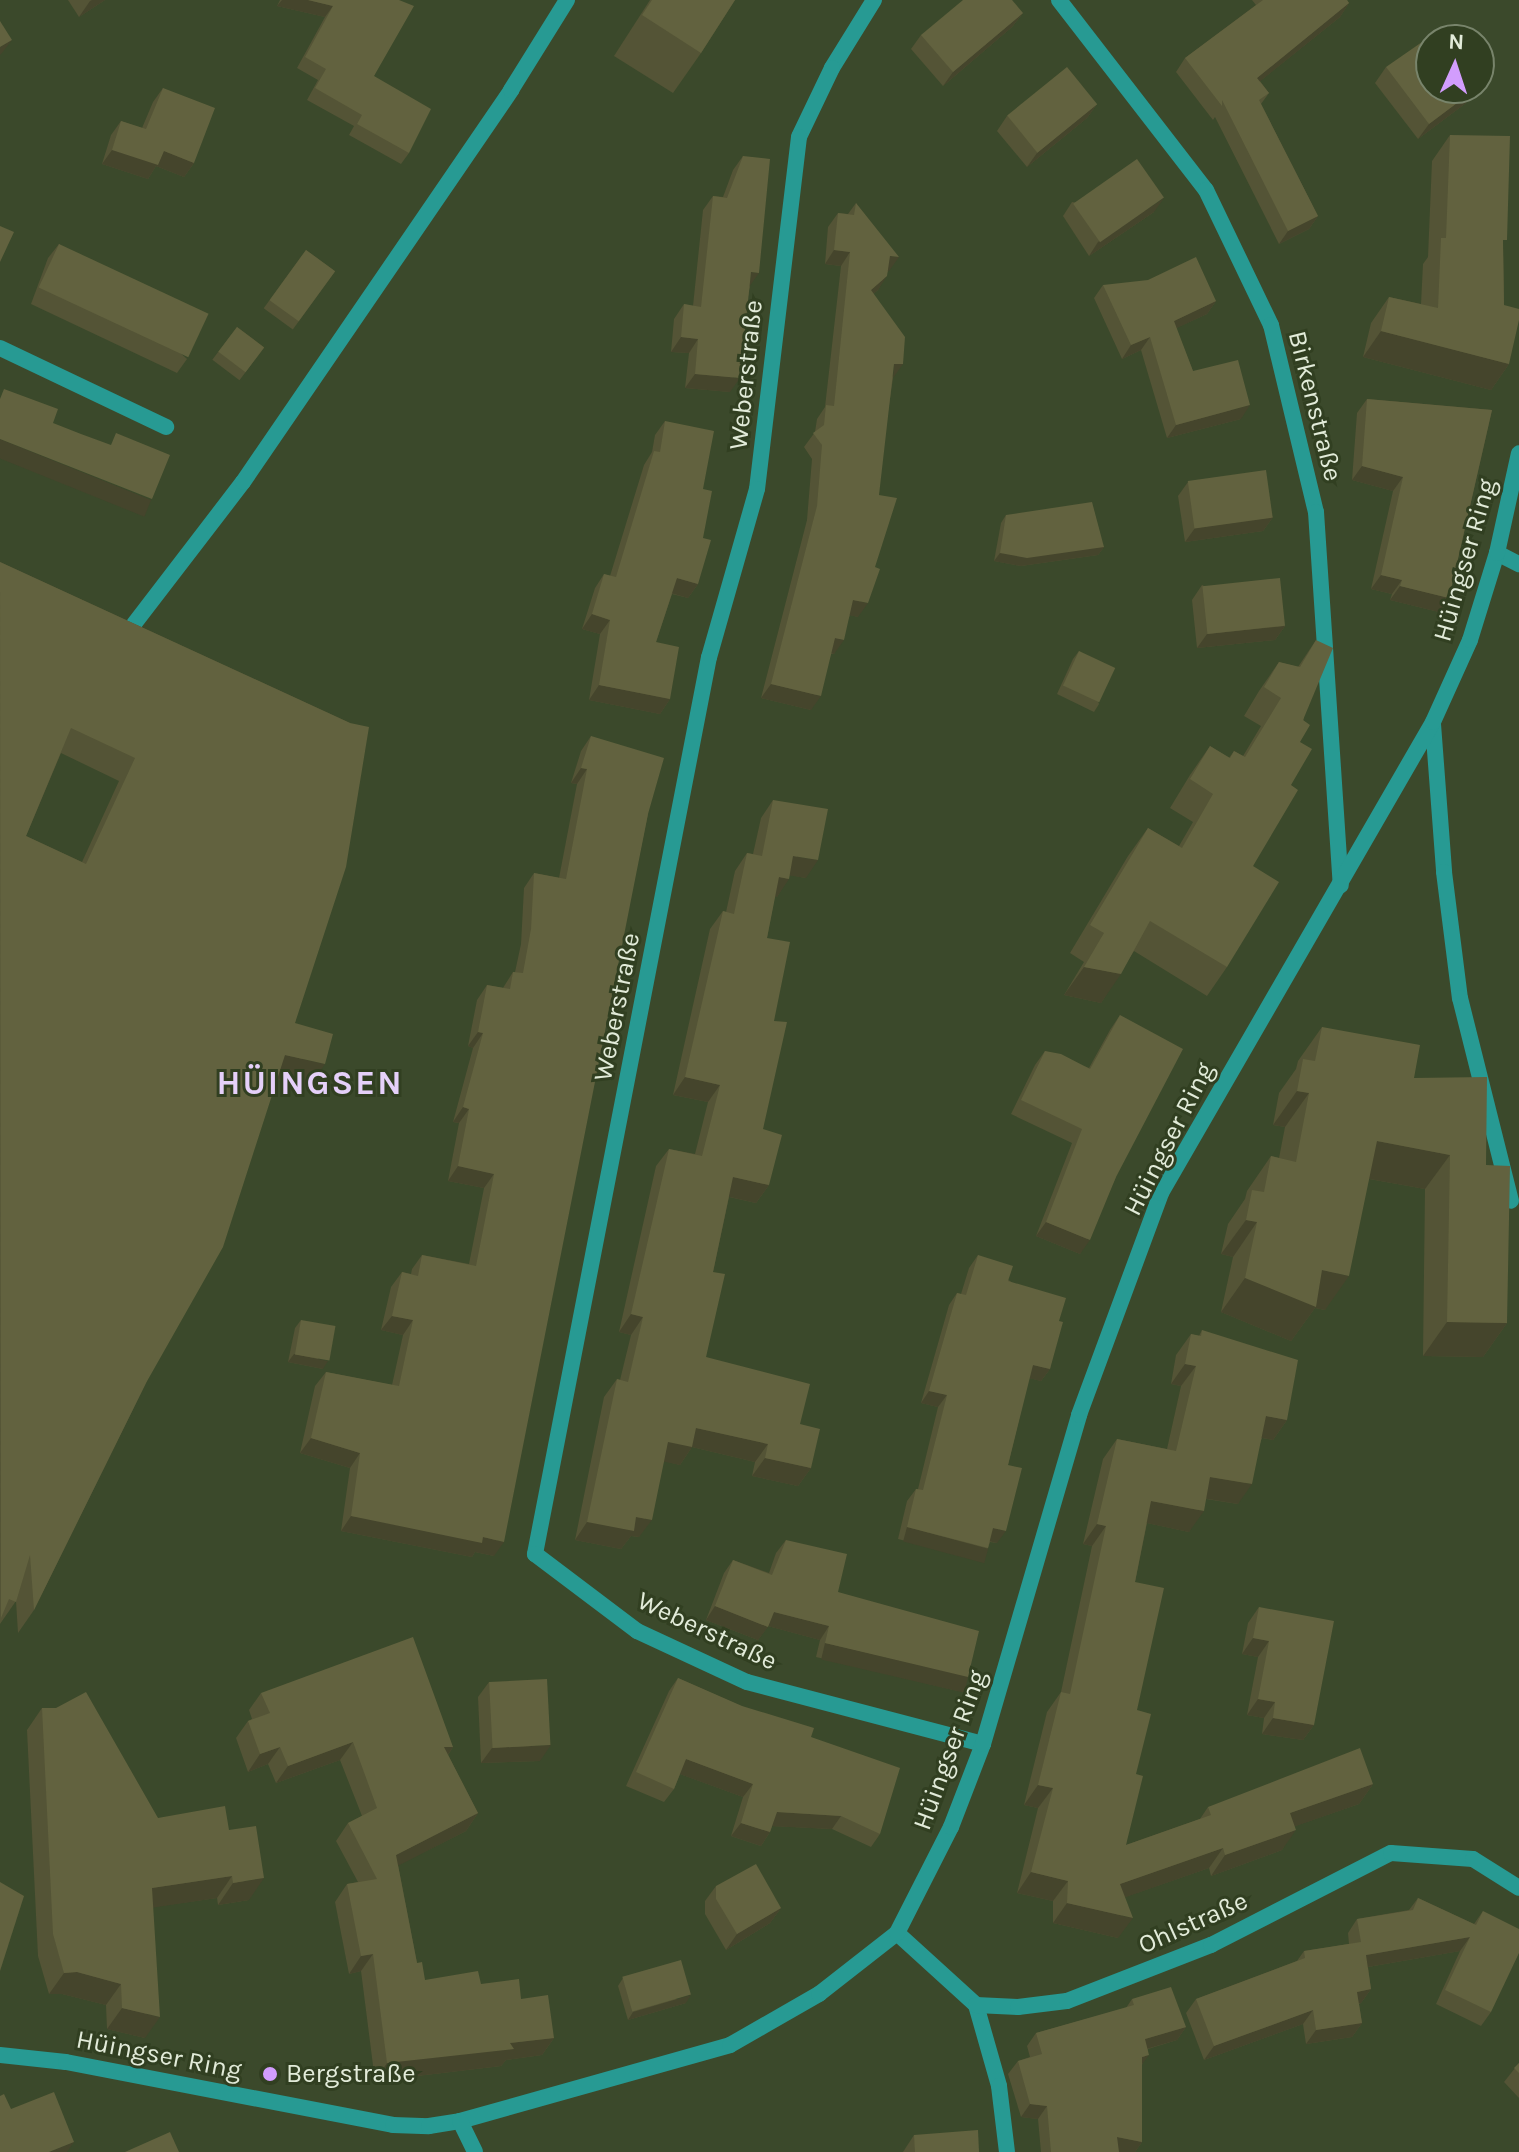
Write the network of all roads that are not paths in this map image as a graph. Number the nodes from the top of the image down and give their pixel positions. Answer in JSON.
{"nodes":[{"id":1,"x":567,"y":0,"type":"edge"},
{"id":2,"x":874,"y":0,"type":"edge"},
{"id":3,"x":1059,"y":0,"type":"edge"},
{"id":4,"x":0,"y":348,"type":"edge"},
{"id":5,"x":166,"y":427,"type":"dead end"},
{"id":6,"x":1519,"y":453,"type":"edge"},
{"id":7,"x":1516,"y":490,"type":"edge"},
{"id":8,"x":1497,"y":553,"type":"junction"},
{"id":9,"x":1519,"y":564,"type":"edge"},
{"id":10,"x":134,"y":624,"type":"edge"},
{"id":11,"x":1433,"y":722,"type":"junction"},
{"id":12,"x":1341,"y":887,"type":"junction"},
{"id":13,"x":1511,"y":1201,"type":"edge"},
{"id":14,"x":983,"y":1744,"type":"junction"},
{"id":15,"x":1519,"y":1888,"type":"edge"},
{"id":16,"x":897,"y":1933,"type":"junction"},
{"id":17,"x":976,"y":2005,"type":"junction"},
{"id":18,"x":0,"y":2055,"type":"edge"},
{"id":19,"x":460,"y":2121,"type":"junction"},
{"id":20,"x":475,"y":2152,"type":"edge"},
{"id":21,"x":1007,"y":2152,"type":"edge"}],
"edges":[{"from":1,"to":10,"type":"street"},
{"from":2,"to":14,"type":"street","name":"Weberstraße"},
{"from":3,"to":12,"type":"street","name":"Birkenstraße"},
{"from":4,"to":5,"type":"street"},
{"from":6,"to":7,"type":"street","name":"Hüingser Ring"},
{"from":7,"to":8,"type":"street","name":"Hüingser Ring"},
{"from":8,"to":9,"type":"street"},
{"from":8,"to":11,"type":"street","name":"Hüingser Ring"},
{"from":11,"to":12,"type":"street","name":"Hüingser Ring"},
{"from":11,"to":13,"type":"street","name":"Hüingser Ring"},
{"from":12,"to":14,"type":"street","name":"Hüingser Ring"},
{"from":14,"to":16,"type":"street","name":"Hüingser Ring"},
{"from":15,"to":17,"type":"street","name":"Ohlstraße"},
{"from":16,"to":17,"type":"street"},
{"from":16,"to":19,"type":"street","name":"Hüingser Ring"},
{"from":17,"to":21,"type":"street"},
{"from":18,"to":19,"type":"street","name":"Hüingser Ring"},
{"from":19,"to":20,"type":"street"}]}
